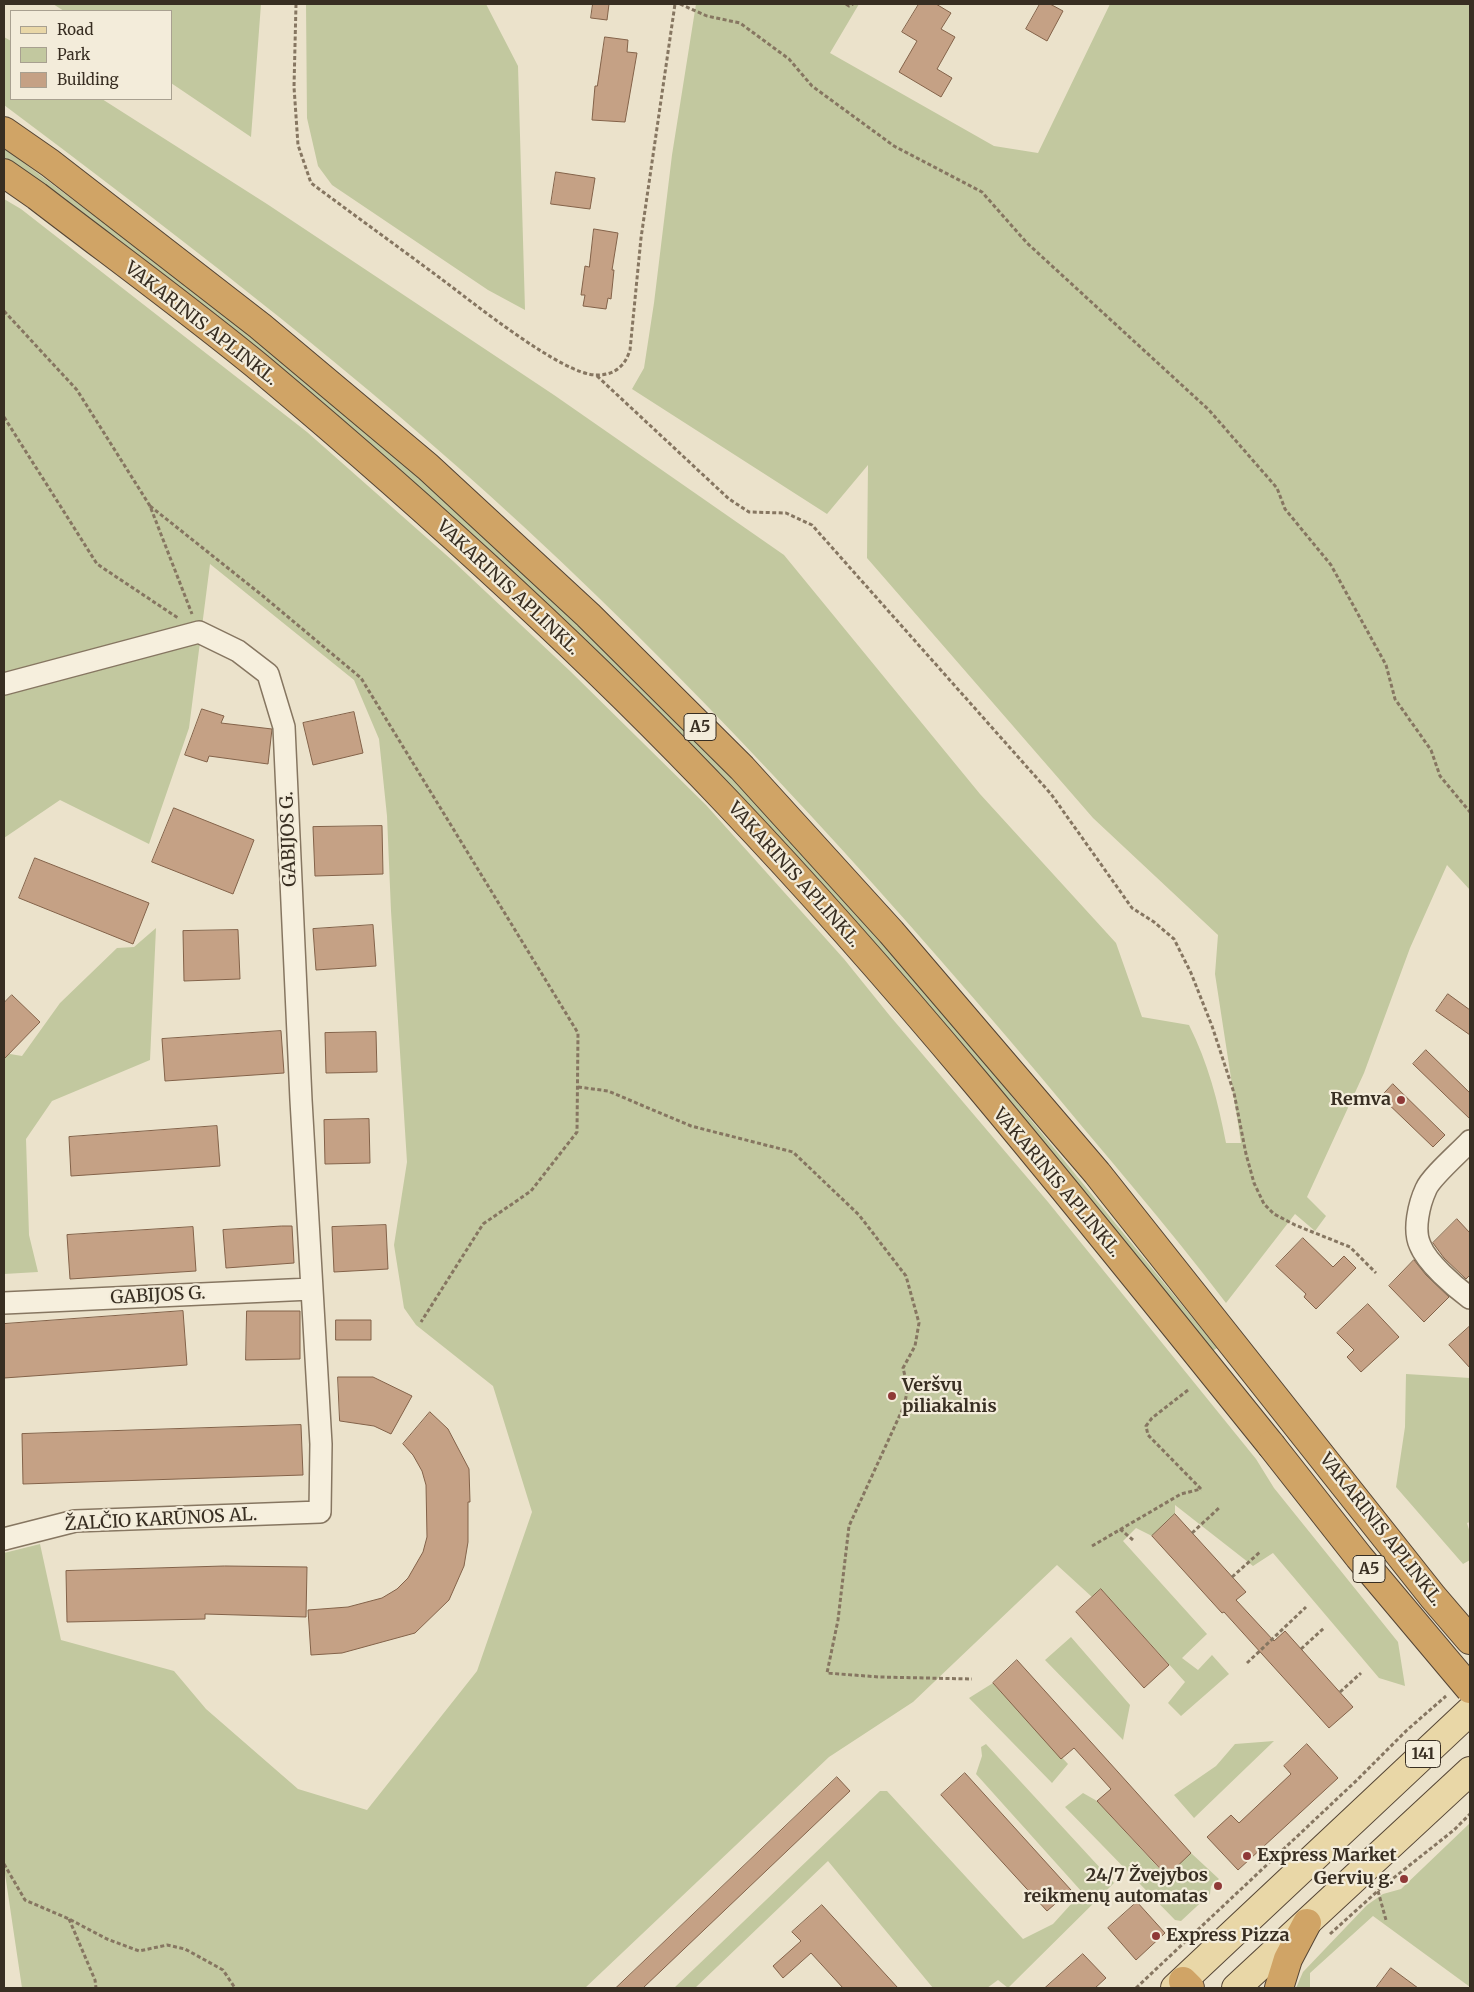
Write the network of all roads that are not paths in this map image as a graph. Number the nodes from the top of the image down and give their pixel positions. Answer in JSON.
{"nodes":[{"id":1,"x":4,"y":131,"type":"edge"},
{"id":2,"x":4,"y":173,"type":"edge"},
{"id":3,"x":4,"y":684,"type":"edge"},
{"id":4,"x":1470,"y":1141,"type":"edge"},
{"id":5,"x":311,"y":1289,"type":"junction"},
{"id":6,"x":1470,"y":1298,"type":"edge"},
{"id":7,"x":4,"y":1303,"type":"edge"},
{"id":8,"x":320,"y":1512,"type":"joint"},
{"id":9,"x":4,"y":1539,"type":"edge"},
{"id":10,"x":1470,"y":1640,"type":"edge"},
{"id":11,"x":1460,"y":1691,"type":"edge"},
{"id":12,"x":1470,"y":1711,"type":"edge"},
{"id":13,"x":1470,"y":1772,"type":"edge"},
{"id":14,"x":1317,"y":1930,"type":"junction"},
{"id":15,"x":1183,"y":1986,"type":"edge"},
{"id":16,"x":1236,"y":1988,"type":"edge"},
{"id":17,"x":1279,"y":1988,"type":"edge"}],
"edges":[{"from":1,"to":10,"type":"highway","name":"VAKARINIS APLINKL.","number":"A5"},
{"from":2,"to":11,"type":"highway","name":"VAKARINIS APLINKL.","number":"A5","bridge":true},
{"from":3,"to":5,"type":"street","name":"GABIJOS G."},
{"from":4,"to":6,"type":"street"},
{"from":5,"to":7,"type":"street","name":"GABIJOS G."},
{"from":5,"to":8,"type":"street","name":"GABIJOS G."},
{"from":8,"to":9,"type":"street","name":"ŽALČIO KARŪNOS AL."},
{"from":12,"to":15,"type":"main road","number":"141"},
{"from":13,"to":14,"type":"main road","number":"141"},
{"from":14,"to":16,"type":"main road","number":"141"},
{"from":14,"to":17,"type":"highway"}]}
